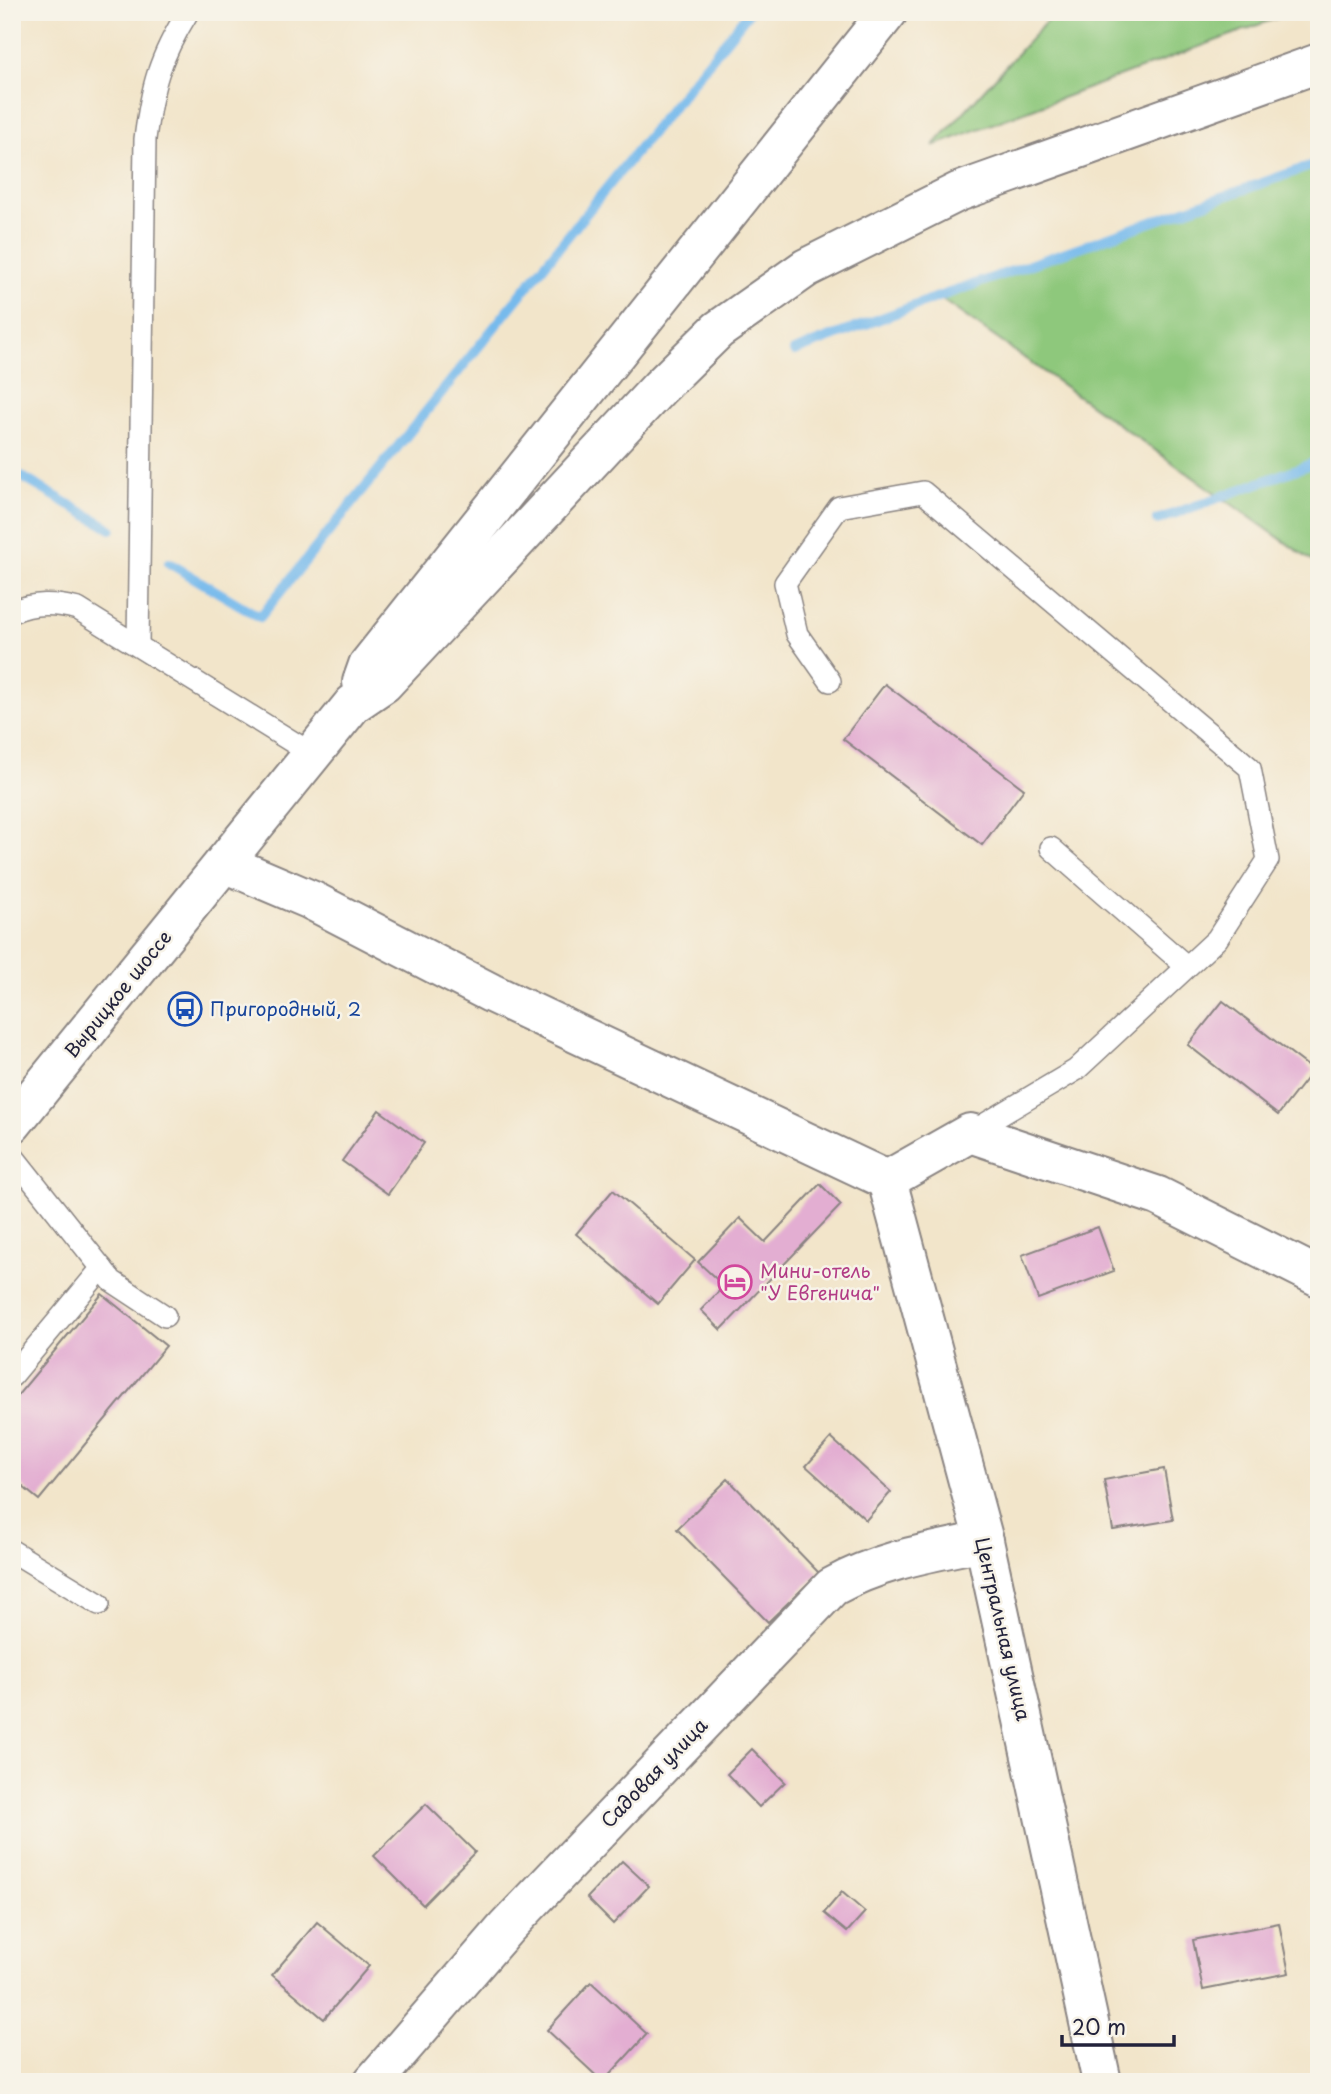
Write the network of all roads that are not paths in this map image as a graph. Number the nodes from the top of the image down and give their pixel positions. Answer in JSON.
{"nodes":[{"id":1,"x":187,"y":12,"type":"edge"},
{"id":2,"x":869,"y":12,"type":"edge"},
{"id":3,"x":888,"y":12,"type":"edge"},
{"id":4,"x":918,"y":12,"type":"edge"},
{"id":5,"x":1319,"y":63,"type":"edge"},
{"id":6,"x":753,"y":181,"type":"junction"},
{"id":7,"x":12,"y":612,"type":"edge"},
{"id":8,"x":138,"y":645,"type":"junction"},
{"id":9,"x":830,"y":681,"type":"dead end"},
{"id":10,"x":384,"y":683,"type":"junction"},
{"id":11,"x":353,"y":704,"type":"junction"},
{"id":12,"x":312,"y":754,"type":"junction"},
{"id":13,"x":1051,"y":848,"type":"dead end"},
{"id":14,"x":224,"y":863,"type":"junction"},
{"id":15,"x":1186,"y":966,"type":"junction"},
{"id":16,"x":12,"y":1124,"type":"edge"},
{"id":17,"x":970,"y":1133,"type":"junction"},
{"id":18,"x":12,"y":1155,"type":"edge"},
{"id":19,"x":887,"y":1180,"type":"junction"},
{"id":20,"x":102,"y":1268,"type":"junction"},
{"id":21,"x":1319,"y":1277,"type":"edge"},
{"id":22,"x":165,"y":1317,"type":"dead end"},
{"id":23,"x":12,"y":1376,"type":"edge"},
{"id":24,"x":984,"y":1541,"type":"junction"},
{"id":25,"x":12,"y":1551,"type":"edge"},
{"id":26,"x":99,"y":1604,"type":"dead end"},
{"id":27,"x":373,"y":2082,"type":"edge"},
{"id":28,"x":1102,"y":2082,"type":"edge"}],
"edges":[{"from":1,"to":8,"type":"lane"},
{"from":2,"to":6,"type":"main road"},
{"from":3,"to":6,"type":"main road"},
{"from":4,"to":10,"type":"main road"},
{"from":5,"to":10,"type":"main road"},
{"from":6,"to":11,"type":"main road"},
{"from":7,"to":8,"type":"lane"},
{"from":8,"to":12,"type":"lane"},
{"from":9,"to":15,"type":"lane"},
{"from":10,"to":11,"type":"main road"},
{"from":11,"to":12,"type":"main road","name":"Вырицкое шоссе"},
{"from":12,"to":14,"type":"main road","name":"Вырицкое шоссе"},
{"from":13,"to":15,"type":"lane"},
{"from":14,"to":16,"type":"main road","name":"Вырицкое шоссе"},
{"from":14,"to":19,"type":"main road"},
{"from":15,"to":17,"type":"lane"},
{"from":17,"to":19,"type":"main road"},
{"from":17,"to":21,"type":"main road"},
{"from":18,"to":20,"type":"lane"},
{"from":19,"to":24,"type":"main road","name":"Центральная улица"},
{"from":20,"to":22,"type":"lane"},
{"from":20,"to":23,"type":"lane"},
{"from":24,"to":27,"type":"main road","name":"Садовая улица"},
{"from":24,"to":28,"type":"main road","name":"Центральная улица"},
{"from":25,"to":26,"type":"lane"}]}
